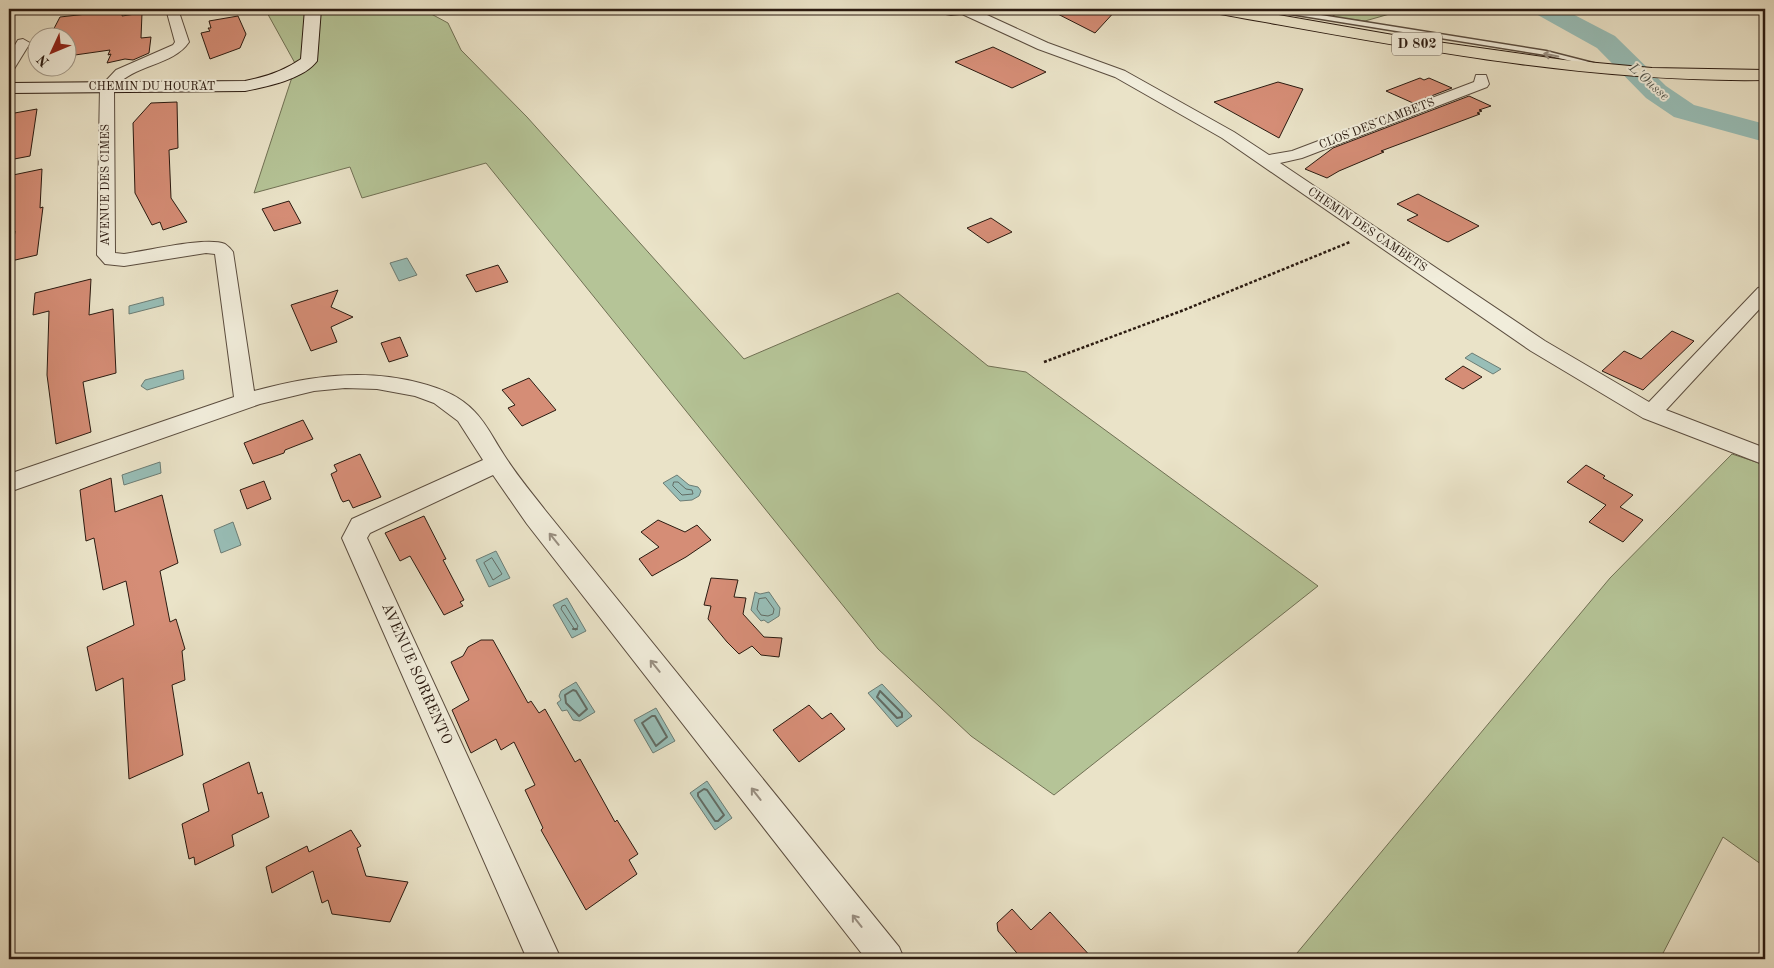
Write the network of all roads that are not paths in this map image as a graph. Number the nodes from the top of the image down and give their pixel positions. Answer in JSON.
{"nodes":[{"id":1,"x":172,"y":9,"type":"edge"},
{"id":2,"x":313,"y":9,"type":"edge"},
{"id":3,"x":940,"y":9,"type":"edge"},
{"id":4,"x":967,"y":9,"type":"edge"},
{"id":5,"x":1220,"y":9,"type":"edge"},
{"id":6,"x":1272,"y":9,"type":"edge"},
{"id":7,"x":1312,"y":9,"type":"edge"},
{"id":8,"x":1349,"y":9,"type":"edge"},
{"id":9,"x":1356,"y":9,"type":"edge"},
{"id":10,"x":1372,"y":26,"type":"junction"},
{"id":11,"x":23,"y":43,"type":"dead end"},
{"id":12,"x":9,"y":66,"type":"edge"},
{"id":13,"x":1620,"y":71,"type":"junction"},
{"id":14,"x":1765,"y":75,"type":"edge"},
{"id":15,"x":1481,"y":78,"type":"dead end"},
{"id":16,"x":107,"y":86,"type":"junction"},
{"id":17,"x":9,"y":88,"type":"edge"},
{"id":18,"x":1265,"y":161,"type":"junction"},
{"id":19,"x":1765,"y":292,"type":"edge"},
{"id":20,"x":245,"y":401,"type":"junction"},
{"id":21,"x":1651,"y":413,"type":"junction"},
{"id":22,"x":1765,"y":457,"type":"edge"},
{"id":23,"x":497,"y":463,"type":"junction"},
{"id":24,"x":9,"y":483,"type":"edge"},
{"id":25,"x":544,"y":959,"type":"edge"},
{"id":26,"x":887,"y":959,"type":"edge"}],
"edges":[{"from":1,"to":16,"type":"street"},
{"from":2,"to":16,"type":"street","name":"CHEMIN DU HOURAT"},
{"from":3,"to":4,"type":"street"},
{"from":4,"to":18,"type":"street","name":"CHEMIN DES CAMBETS"},
{"from":5,"to":13,"type":"main road","number":"D 802"},
{"from":6,"to":10,"type":"lane"},
{"from":7,"to":10,"type":"lane"},
{"from":8,"to":9,"type":"lane"},
{"from":13,"to":10,"type":"lane","one_way":true},
{"from":11,"to":12,"type":"street"},
{"from":13,"to":14,"type":"main road","number":"D 802"},
{"from":15,"to":18,"type":"street","name":"CLOS DES CAMBETS"},
{"from":16,"to":17,"type":"street","name":"CHEMIN DU HOURAT"},
{"from":16,"to":20,"type":"street","name":"AVENUE DES CIMES"},
{"from":18,"to":21,"type":"street","name":"CHEMIN DES CAMBETS"},
{"from":19,"to":21,"type":"street"},
{"from":20,"to":23,"type":"street"},
{"from":20,"to":24,"type":"street"},
{"from":21,"to":22,"type":"street","name":"CHEMIN DES CAMBETS"},
{"from":23,"to":25,"type":"street","name":"AVENUE SORRENTO"},
{"from":26,"to":23,"type":"street","one_way":true}]}
